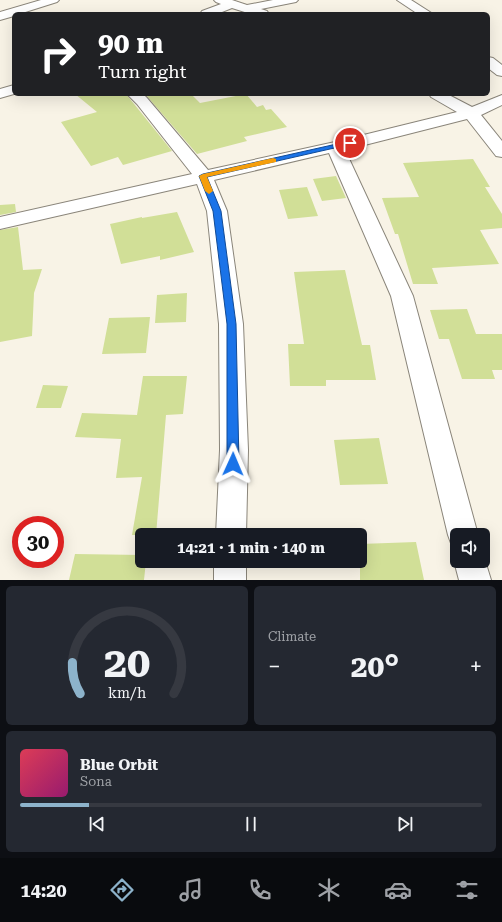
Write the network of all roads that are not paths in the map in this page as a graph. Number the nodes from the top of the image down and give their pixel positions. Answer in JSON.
{"nodes":[{"id":1,"x":53,"y":0,"type":"edge"},
{"id":2,"x":220,"y":0,"type":"edge"},
{"id":3,"x":292,"y":0,"type":"edge"},
{"id":4,"x":403,"y":0,"type":"edge"},
{"id":5,"x":232,"y":4,"type":"junction"},
{"id":6,"x":249,"y":8,"type":"junction"},
{"id":7,"x":12,"y":12,"type":"edge"},
{"id":8,"x":13,"y":12,"type":"edge"},
{"id":9,"x":211,"y":12,"type":"edge"},
{"id":10,"x":258,"y":12,"type":"edge"},
{"id":11,"x":423,"y":12,"type":"edge"},
{"id":12,"x":0,"y":16,"type":"edge"},
{"id":13,"x":490,"y":63,"type":"edge"},
{"id":14,"x":502,"y":72,"type":"edge"},
{"id":15,"x":12,"y":90,"type":"edge"},
{"id":16,"x":0,"y":94,"type":"edge"},
{"id":17,"x":136,"y":96,"type":"edge"},
{"id":18,"x":440,"y":96,"type":"edge"},
{"id":19,"x":502,"y":100,"type":"edge"},
{"id":20,"x":471,"y":113,"type":"junction"},
{"id":21,"x":335,"y":147,"type":"junction"},
{"id":22,"x":502,"y":152,"type":"edge"},
{"id":23,"x":203,"y":176,"type":"junction"},
{"id":24,"x":0,"y":224,"type":"edge"},
{"id":25,"x":231,"y":528,"type":"edge"},
{"id":26,"x":461,"y":528,"type":"edge"},
{"id":27,"x":230,"y":568,"type":"edge"},
{"id":28,"x":472,"y":568,"type":"edge"},
{"id":29,"x":230,"y":580,"type":"edge"},
{"id":30,"x":475,"y":580,"type":"edge"}],
"edges":[{"from":1,"to":8,"type":"street"},
{"from":2,"to":5,"type":"street"},
{"from":3,"to":6,"type":"street"},
{"from":4,"to":11,"type":"street"},
{"from":5,"to":6,"type":"street"},
{"from":5,"to":9,"type":"street"},
{"from":6,"to":10,"type":"street"},
{"from":7,"to":12,"type":"street"},
{"from":13,"to":14,"type":"street"},
{"from":15,"to":16,"type":"street"},
{"from":17,"to":23,"type":"street"},
{"from":18,"to":20,"type":"street"},
{"from":19,"to":20,"type":"street"},
{"from":20,"to":21,"type":"street"},
{"from":20,"to":22,"type":"street"},
{"from":21,"to":23,"type":"street"},
{"from":21,"to":26,"type":"street"},
{"from":23,"to":24,"type":"street"},
{"from":23,"to":25,"type":"street"},
{"from":27,"to":29,"type":"street"},
{"from":28,"to":30,"type":"street"}]}
